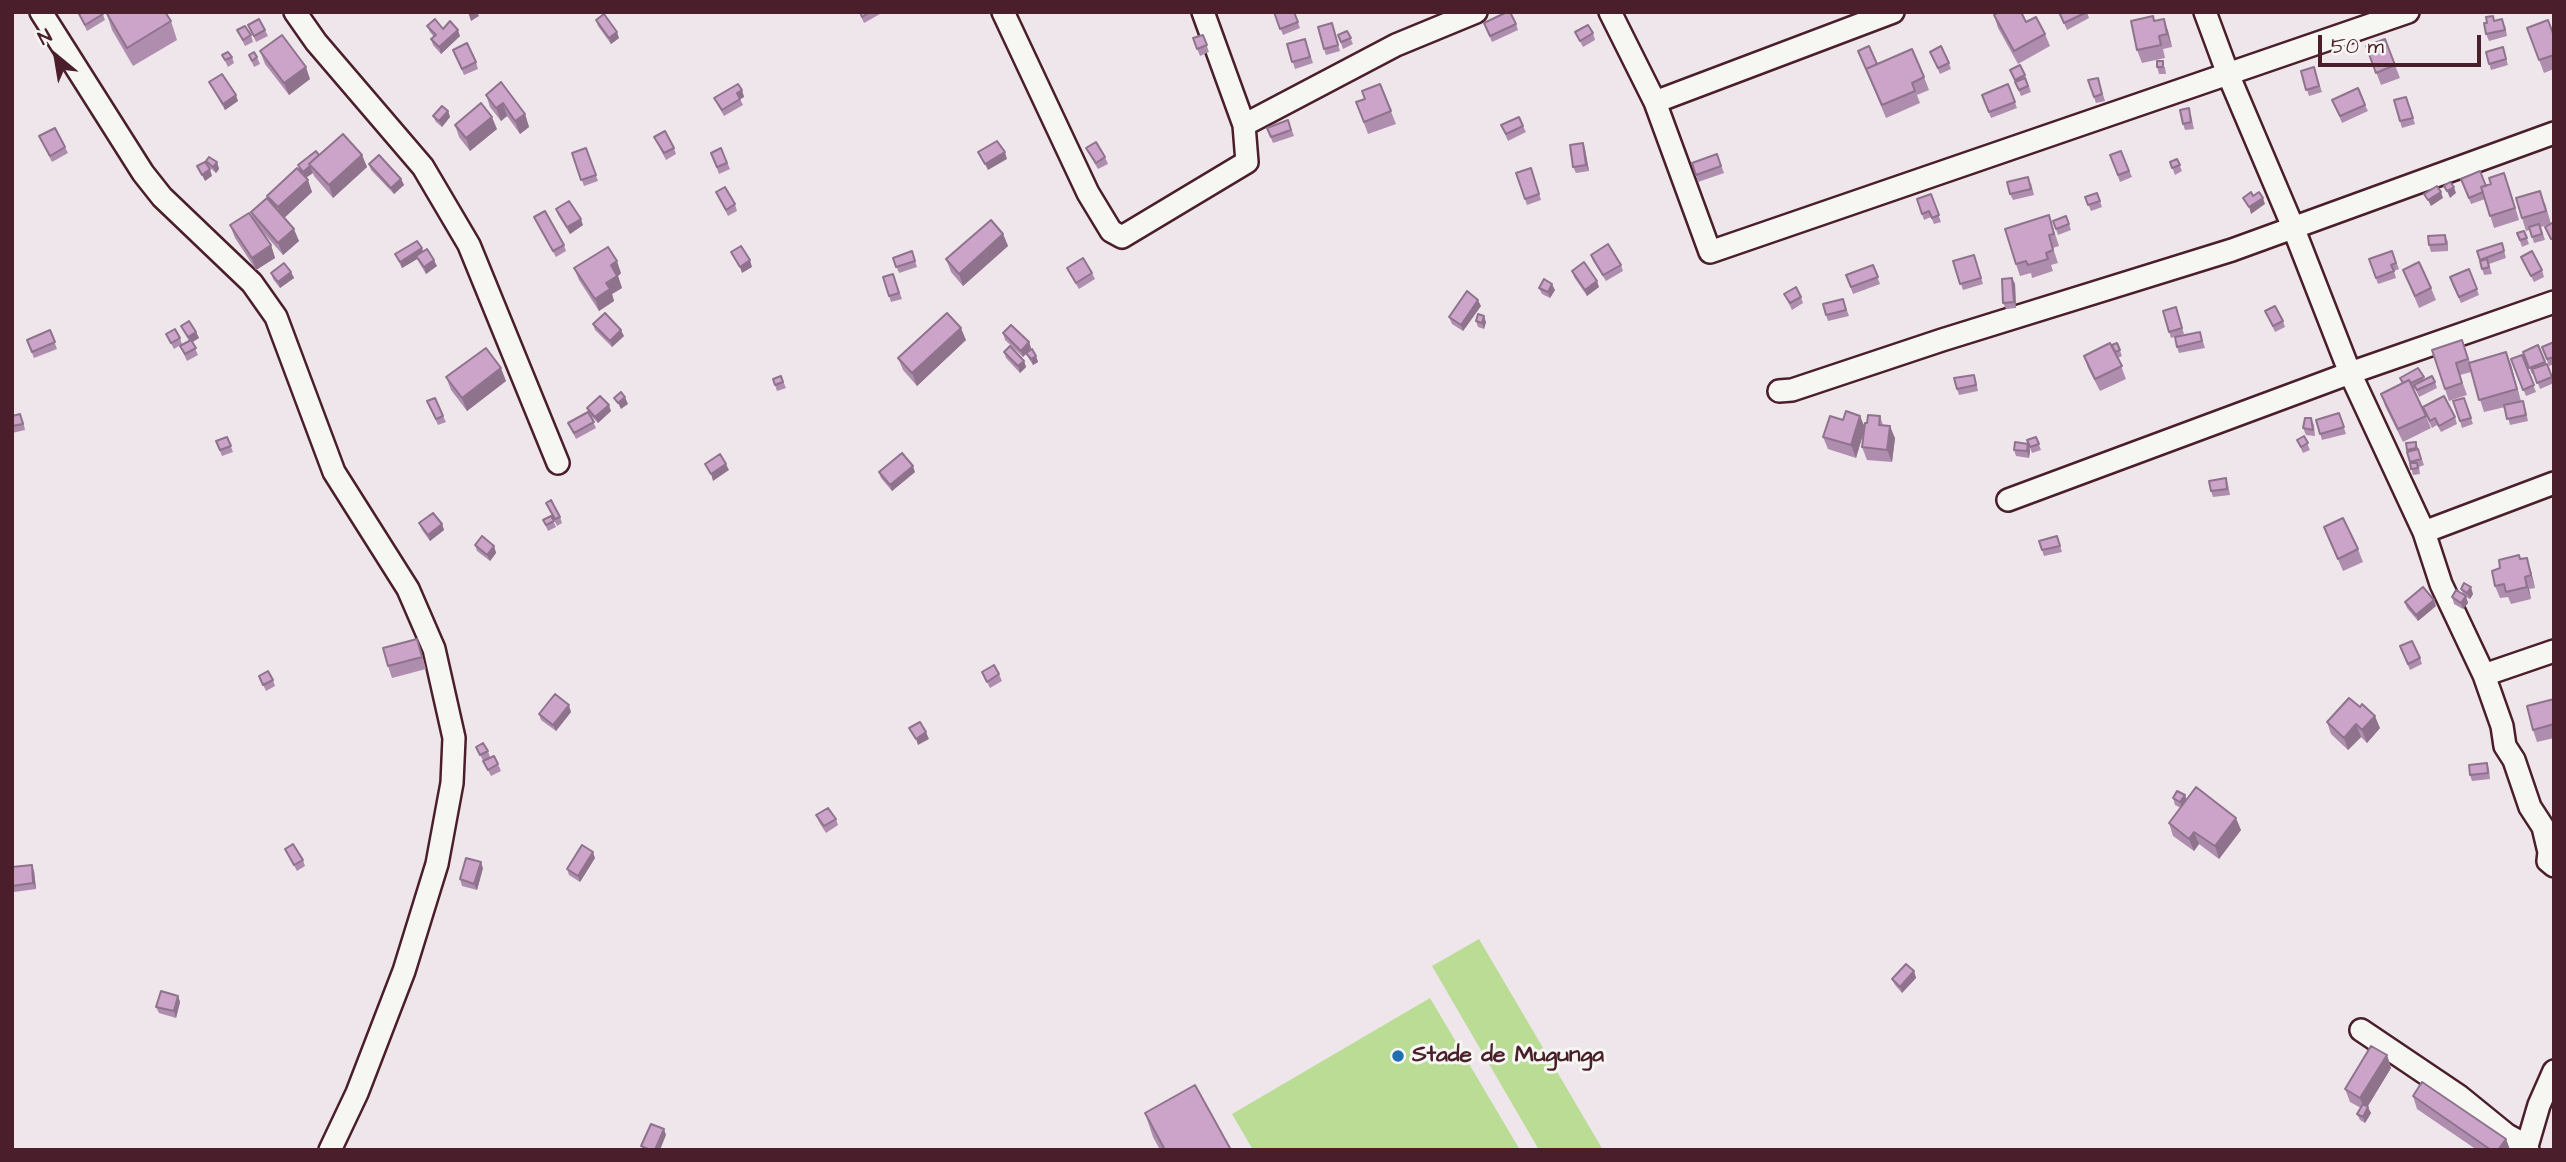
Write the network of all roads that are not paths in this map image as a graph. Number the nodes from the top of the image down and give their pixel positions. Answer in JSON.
{"nodes":[{"id":1,"x":41,"y":12,"type":"edge"},
{"id":2,"x":295,"y":12,"type":"edge"},
{"id":3,"x":1003,"y":12,"type":"edge"},
{"id":4,"x":1203,"y":12,"type":"edge"},
{"id":5,"x":1476,"y":12,"type":"edge"},
{"id":6,"x":1610,"y":12,"type":"edge"},
{"id":7,"x":1893,"y":12,"type":"edge"},
{"id":8,"x":2205,"y":12,"type":"edge"},
{"id":9,"x":2407,"y":12,"type":"edge"},
{"id":10,"x":2228,"y":74,"type":"junction"},
{"id":11,"x":1655,"y":102,"type":"junction"},
{"id":12,"x":1244,"y":125,"type":"junction"},
{"id":13,"x":2554,"y":133,"type":"edge"},
{"id":14,"x":2292,"y":227,"type":"junction"},
{"id":15,"x":2554,"y":302,"type":"edge"},
{"id":16,"x":2350,"y":373,"type":"junction"},
{"id":17,"x":1779,"y":391,"type":"dead end"},
{"id":18,"x":558,"y":463,"type":"dead end"},
{"id":19,"x":2554,"y":483,"type":"edge"},
{"id":20,"x":2008,"y":500,"type":"dead end"},
{"id":21,"x":2424,"y":532,"type":"junction"},
{"id":22,"x":2554,"y":651,"type":"edge"},
{"id":23,"x":2484,"y":675,"type":"junction"},
{"id":24,"x":2549,"y":825,"type":"edge"},
{"id":25,"x":2554,"y":866,"type":"edge"},
{"id":26,"x":2361,"y":1030,"type":"dead end"},
{"id":27,"x":2554,"y":1071,"type":"edge"},
{"id":28,"x":2528,"y":1148,"type":"edge"},
{"id":29,"x":330,"y":1150,"type":"edge"}],
"edges":[{"from":1,"to":29,"type":"street"},
{"from":2,"to":18,"type":"street"},
{"from":3,"to":12,"type":"street"},
{"from":4,"to":12,"type":"street"},
{"from":5,"to":12,"type":"street"},
{"from":6,"to":11,"type":"street"},
{"from":7,"to":11,"type":"street"},
{"from":8,"to":10,"type":"street"},
{"from":9,"to":10,"type":"street"},
{"from":10,"to":11,"type":"street"},
{"from":10,"to":14,"type":"street"},
{"from":13,"to":14,"type":"street"},
{"from":14,"to":16,"type":"street"},
{"from":14,"to":17,"type":"street"},
{"from":15,"to":16,"type":"street"},
{"from":16,"to":20,"type":"street"},
{"from":16,"to":21,"type":"street"},
{"from":19,"to":21,"type":"street"},
{"from":21,"to":23,"type":"street"},
{"from":22,"to":23,"type":"street"},
{"from":23,"to":24,"type":"street"},
{"from":24,"to":25,"type":"street"},
{"from":26,"to":28,"type":"street"},
{"from":27,"to":28,"type":"street"}]}
